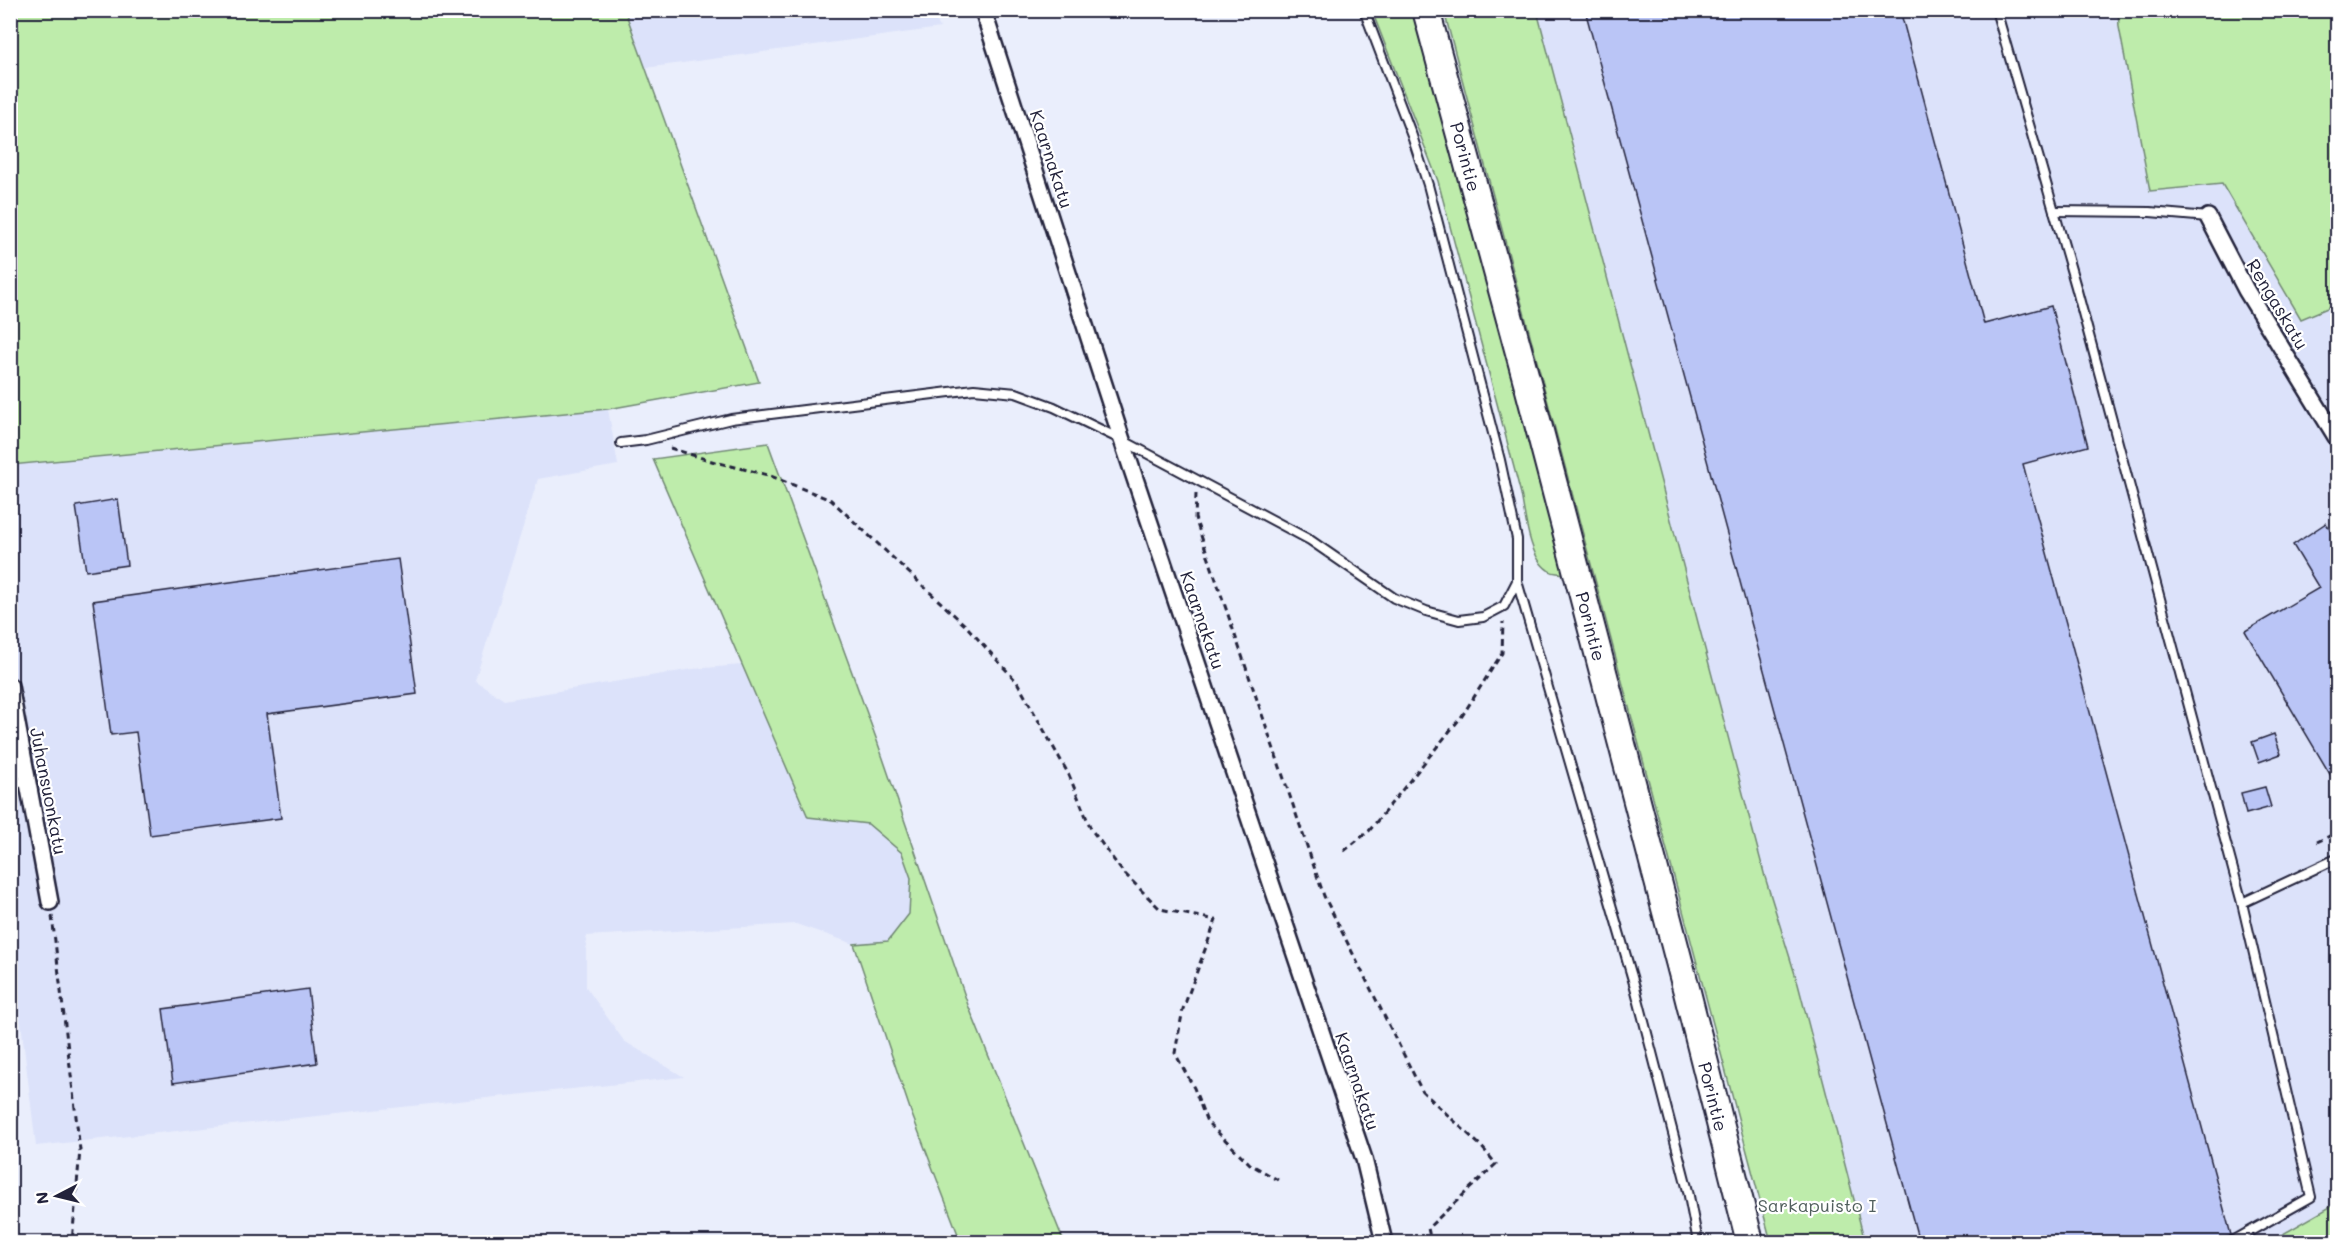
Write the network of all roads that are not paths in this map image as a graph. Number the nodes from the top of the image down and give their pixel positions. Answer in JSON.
{"nodes":[{"id":1,"x":983,"y":10,"type":"edge"},
{"id":2,"x":1364,"y":10,"type":"edge"},
{"id":3,"x":1426,"y":10,"type":"edge"},
{"id":4,"x":1996,"y":10,"type":"edge"},
{"id":5,"x":2054,"y":211,"type":"junction"},
{"id":6,"x":2208,"y":217,"type":"joint"},
{"id":7,"x":1122,"y":440,"type":"junction"},
{"id":8,"x":2337,"y":440,"type":"edge"},
{"id":9,"x":621,"y":443,"type":"dead end"},
{"id":10,"x":1517,"y":581,"type":"junction"},
{"id":11,"x":10,"y":686,"type":"edge"},
{"id":12,"x":27,"y":782,"type":"junction"},
{"id":13,"x":10,"y":784,"type":"edge"},
{"id":14,"x":2337,"y":858,"type":"edge"},
{"id":15,"x":50,"y":902,"type":"road end"},
{"id":16,"x":2241,"y":903,"type":"junction"},
{"id":17,"x":1384,"y":1242,"type":"edge"},
{"id":18,"x":1698,"y":1242,"type":"edge"},
{"id":19,"x":1750,"y":1242,"type":"edge"},
{"id":20,"x":2231,"y":1242,"type":"edge"}],
"edges":[{"from":1,"to":7,"type":"street","name":"Kaarnakatu"},
{"from":2,"to":10,"type":"lane"},
{"from":3,"to":19,"type":"highway","name":"Porintie"},
{"from":4,"to":5,"type":"lane"},
{"from":5,"to":6,"type":"lane"},
{"from":5,"to":16,"type":"lane"},
{"from":6,"to":8,"type":"street","name":"Rengaskatu"},
{"from":7,"to":9,"type":"lane"},
{"from":7,"to":10,"type":"lane"},
{"from":7,"to":17,"type":"street","name":"Kaarnakatu"},
{"from":10,"to":18,"type":"lane"},
{"from":11,"to":12,"type":"street","name":"Juhansuonkatu"},
{"from":12,"to":13,"type":"lane"},
{"from":12,"to":15,"type":"street","name":"Juhansuonkatu"},
{"from":14,"to":16,"type":"lane"},
{"from":16,"to":20,"type":"lane"}]}
